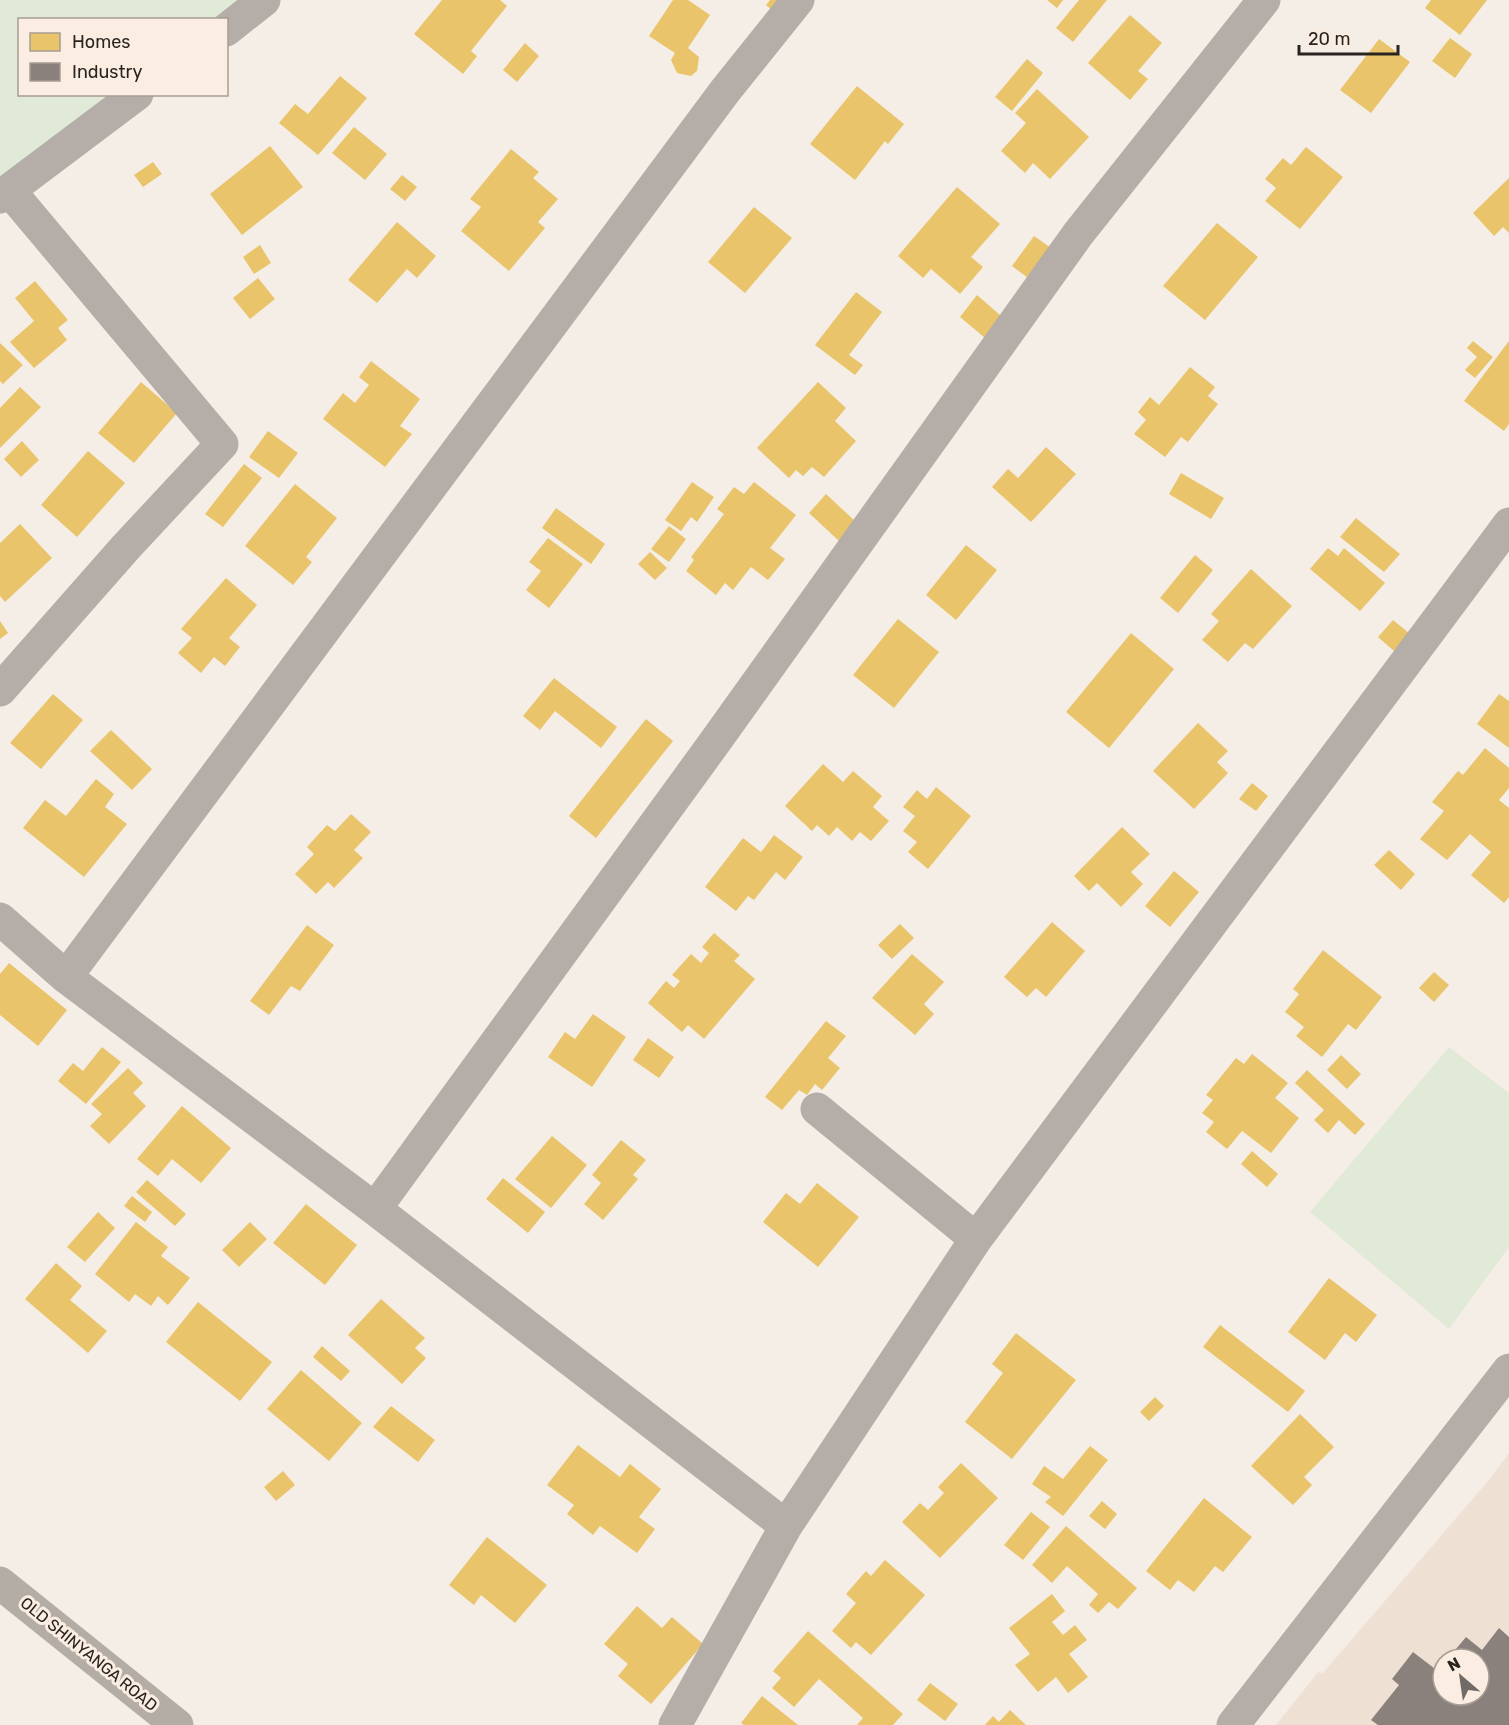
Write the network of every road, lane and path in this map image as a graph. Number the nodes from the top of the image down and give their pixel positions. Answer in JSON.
{"nodes":[{"id":1,"x":264,"y":0,"type":"edge"},
{"id":2,"x":798,"y":0,"type":"edge"},
{"id":3,"x":1264,"y":0,"type":"edge"},
{"id":4,"x":228,"y":28,"type":"edge"},
{"id":5,"x":134,"y":96,"type":"edge"},
{"id":6,"x":5,"y":194,"type":"edge"},
{"id":7,"x":1504,"y":541,"type":"edge"},
{"id":8,"x":0,"y":690,"type":"edge"},
{"id":9,"x":0,"y":919,"type":"edge"},
{"id":10,"x":66,"y":977,"type":"junction"},
{"id":11,"x":817,"y":1109,"type":"dead end"},
{"id":12,"x":375,"y":1209,"type":"junction"},
{"id":13,"x":976,"y":1239,"type":"junction"},
{"id":14,"x":1509,"y":1370,"type":"edge"},
{"id":15,"x":786,"y":1526,"type":"junction"},
{"id":16,"x":2,"y":1589,"type":"edge"},
{"id":17,"x":177,"y":1725,"type":"edge"},
{"id":18,"x":675,"y":1725,"type":"edge"},
{"id":19,"x":1233,"y":1725,"type":"edge"}],
"edges":[{"from":1,"to":4,"type":"street"},
{"from":2,"to":10,"type":"street"},
{"from":3,"to":12,"type":"street"},
{"from":5,"to":6,"type":"street"},
{"from":6,"to":8,"type":"street"},
{"from":7,"to":13,"type":"street"},
{"from":9,"to":10,"type":"street"},
{"from":10,"to":12,"type":"street"},
{"from":11,"to":13,"type":"street"},
{"from":12,"to":15,"type":"street"},
{"from":13,"to":15,"type":"street"},
{"from":14,"to":19,"type":"street"},
{"from":15,"to":18,"type":"street"},
{"from":16,"to":17,"type":"main road","name":"OLD SHINYANGA ROAD"}]}
